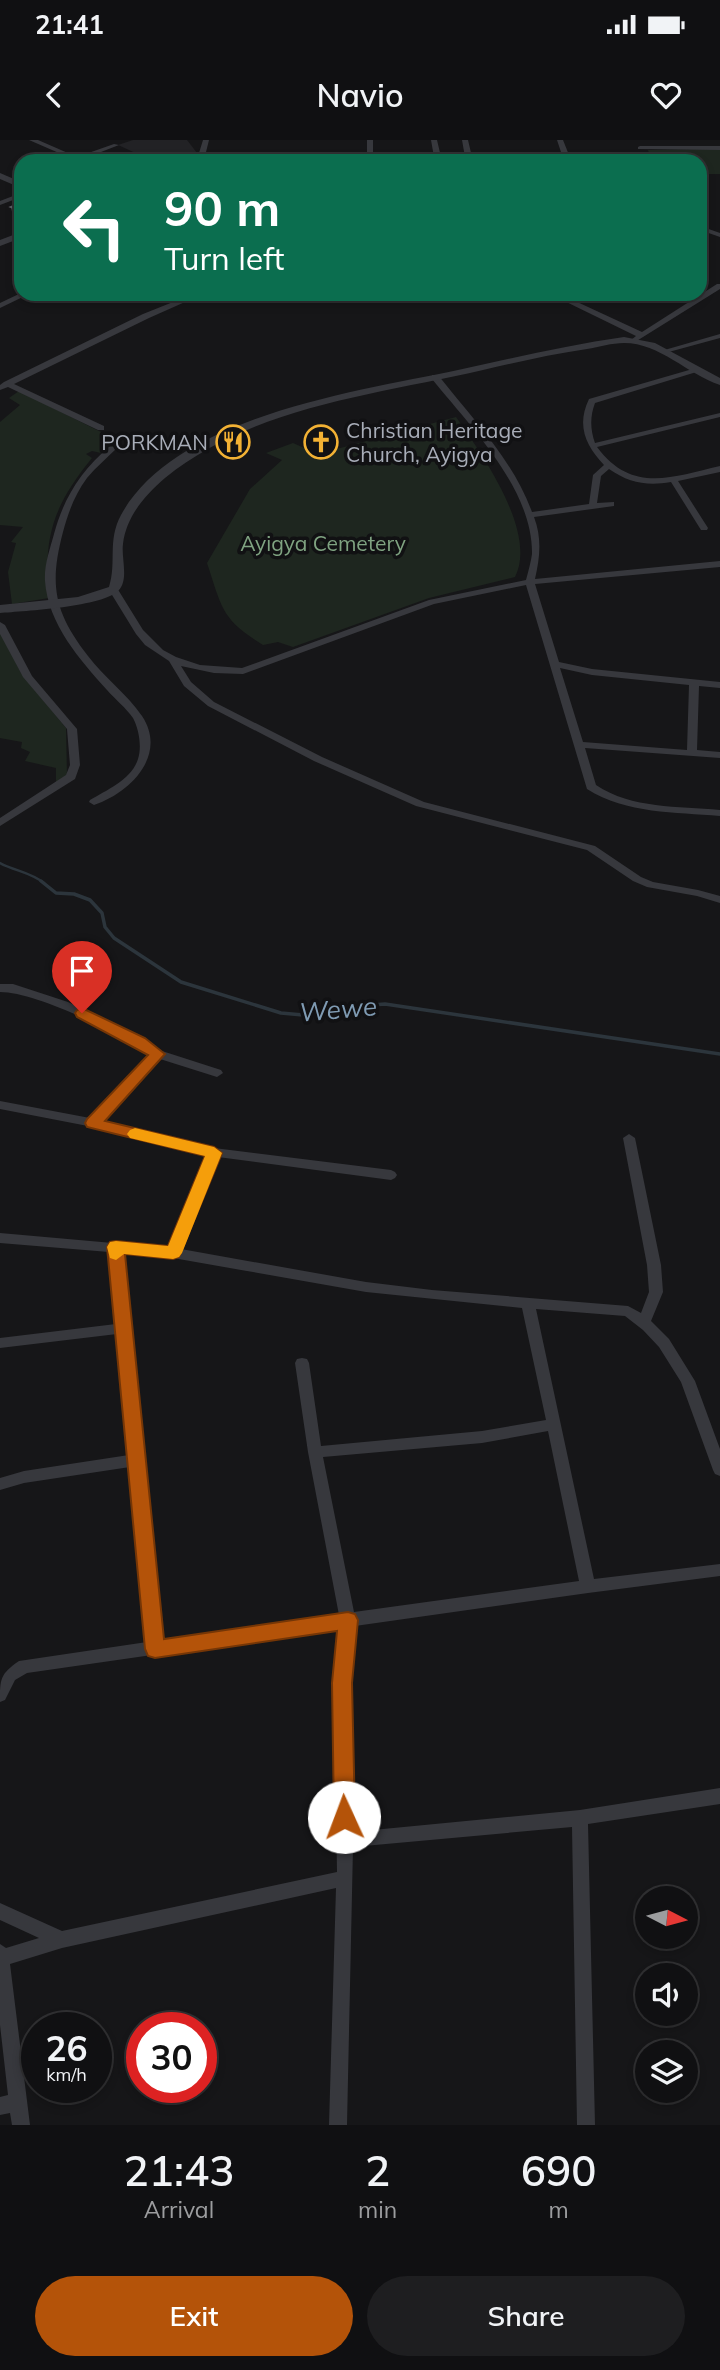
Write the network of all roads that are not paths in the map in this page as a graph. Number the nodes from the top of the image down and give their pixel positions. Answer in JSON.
{"nodes":[{"id":1,"x":32,"y":140,"type":"edge"},
{"id":2,"x":106,"y":140,"type":"edge"},
{"id":3,"x":206,"y":140,"type":"edge"},
{"id":4,"x":720,"y":148,"type":"edge"},
{"id":5,"x":65,"y":154,"type":"edge"},
{"id":6,"x":94,"y":154,"type":"edge"},
{"id":7,"x":202,"y":154,"type":"edge"},
{"id":8,"x":653,"y":154,"type":"edge"},
{"id":9,"x":183,"y":301,"type":"edge"},
{"id":10,"x":568,"y":301,"type":"edge"},
{"id":11,"x":694,"y":301,"type":"edge"},
{"id":12,"x":720,"y":336,"type":"edge"},
{"id":13,"x":638,"y":337,"type":"junction"},
{"id":14,"x":665,"y":351,"type":"junction"},
{"id":15,"x":699,"y":370,"type":"junction"},
{"id":16,"x":435,"y":377,"type":"junction"},
{"id":17,"x":720,"y":382,"type":"edge"},
{"id":18,"x":4,"y":386,"type":"edge"},
{"id":19,"x":720,"y":415,"type":"edge"},
{"id":20,"x":101,"y":428,"type":"dead end"},
{"id":21,"x":591,"y":446,"type":"junction"},
{"id":22,"x":113,"y":448,"type":"dead end"},
{"id":23,"x":608,"y":466,"type":"junction"},
{"id":24,"x":720,"y":469,"type":"edge"},
{"id":25,"x":673,"y":478,"type":"junction"},
{"id":26,"x":611,"y":504,"type":"dead end"},
{"id":27,"x":593,"y":507,"type":"junction"},
{"id":28,"x":529,"y":515,"type":"junction"},
{"id":29,"x":704,"y":528,"type":"dead end"},
{"id":30,"x":720,"y":564,"type":"edge"},
{"id":31,"x":530,"y":582,"type":"junction"},
{"id":32,"x":114,"y":590,"type":"junction"},
{"id":33,"x":55,"y":603,"type":"junction"},
{"id":34,"x":0,"y":609,"type":"edge"},
{"id":35,"x":0,"y":625,"type":"edge"},
{"id":36,"x":173,"y":661,"type":"junction"},
{"id":37,"x":554,"y":664,"type":"junction"},
{"id":38,"x":694,"y":682,"type":"junction"},
{"id":39,"x":720,"y":685,"type":"edge"},
{"id":40,"x":578,"y":745,"type":"junction"},
{"id":41,"x":692,"y":753,"type":"junction"},
{"id":42,"x":720,"y":755,"type":"edge"},
{"id":43,"x":94,"y":802,"type":"dead end"},
{"id":44,"x":720,"y":813,"type":"edge"},
{"id":45,"x":0,"y":823,"type":"edge"},
{"id":46,"x":720,"y":900,"type":"edge"},
{"id":47,"x":0,"y":988,"type":"edge"},
{"id":48,"x":158,"y":1054,"type":"junction"},
{"id":49,"x":217,"y":1073,"type":"dead end"},
{"id":50,"x":0,"y":1105,"type":"edge"},
{"id":51,"x":93,"y":1123,"type":"junction"},
{"id":52,"x":629,"y":1138,"type":"dead end"},
{"id":53,"x":214,"y":1153,"type":"junction"},
{"id":54,"x":391,"y":1175,"type":"dead end"},
{"id":55,"x":0,"y":1238,"type":"edge"},
{"id":56,"x":116,"y":1247,"type":"junction"},
{"id":57,"x":173,"y":1253,"type":"junction"},
{"id":58,"x":528,"y":1304,"type":"junction"},
{"id":59,"x":645,"y":1322,"type":"junction"},
{"id":60,"x":123,"y":1328,"type":"junction"},
{"id":61,"x":0,"y":1343,"type":"edge"},
{"id":62,"x":302,"y":1363,"type":"dead end"},
{"id":63,"x":554,"y":1424,"type":"junction"},
{"id":64,"x":315,"y":1452,"type":"junction"},
{"id":65,"x":136,"y":1460,"type":"junction"},
{"id":66,"x":720,"y":1470,"type":"edge"},
{"id":67,"x":0,"y":1484,"type":"edge"},
{"id":68,"x":720,"y":1570,"type":"edge"},
{"id":69,"x":588,"y":1586,"type":"junction"},
{"id":70,"x":348,"y":1620,"type":"junction"},
{"id":71,"x":155,"y":1649,"type":"junction"},
{"id":72,"x":0,"y":1695,"type":"edge"},
{"id":73,"x":720,"y":1796,"type":"edge"},
{"id":74,"x":580,"y":1818,"type":"junction"},
{"id":75,"x":345,"y":1840,"type":"junction"},
{"id":76,"x":345,"y":1878,"type":"junction"},
{"id":77,"x":0,"y":1911,"type":"edge"},
{"id":78,"x":62,"y":1940,"type":"junction"},
{"id":79,"x":0,"y":1953,"type":"edge"},
{"id":80,"x":1,"y":1958,"type":"edge"},
{"id":81,"x":9,"y":2104,"type":"edge"},
{"id":82,"x":21,"y":2125,"type":"edge"},
{"id":83,"x":338,"y":2125,"type":"edge"},
{"id":84,"x":586,"y":2125,"type":"edge"}],
"edges":[{"from":1,"to":5,"type":"street"},
{"from":2,"to":6,"type":"street"},
{"from":3,"to":7,"type":"street"},
{"from":4,"to":8,"type":"street"},
{"from":9,"to":18,"type":"street"},
{"from":10,"to":13,"type":"street"},
{"from":11,"to":13,"type":"street"},
{"from":12,"to":14,"type":"street"},
{"from":13,"to":14,"type":"street"},
{"from":13,"to":16,"type":"street"},
{"from":14,"to":15,"type":"street"},
{"from":15,"to":17,"type":"street"},
{"from":15,"to":21,"type":"street"},
{"from":16,"to":28,"type":"street"},
{"from":16,"to":32,"type":"street"},
{"from":18,"to":20,"type":"street"},
{"from":19,"to":21,"type":"street"},
{"from":21,"to":23,"type":"street"},
{"from":22,"to":33,"type":"street"},
{"from":23,"to":25,"type":"street"},
{"from":23,"to":27,"type":"street"},
{"from":24,"to":25,"type":"street"},
{"from":25,"to":29,"type":"street"},
{"from":26,"to":27,"type":"street"},
{"from":27,"to":28,"type":"street"},
{"from":28,"to":31,"type":"street"},
{"from":30,"to":31,"type":"street"},
{"from":31,"to":36,"type":"street"},
{"from":31,"to":37,"type":"street"},
{"from":32,"to":33,"type":"street"},
{"from":32,"to":36,"type":"street"},
{"from":33,"to":34,"type":"street"},
{"from":33,"to":43,"type":"street"},
{"from":35,"to":45,"type":"street"},
{"from":36,"to":46,"type":"street"},
{"from":37,"to":38,"type":"street"},
{"from":37,"to":40,"type":"street"},
{"from":38,"to":39,"type":"street"},
{"from":38,"to":41,"type":"street"},
{"from":40,"to":41,"type":"street"},
{"from":40,"to":44,"type":"street"},
{"from":41,"to":42,"type":"street"},
{"from":47,"to":48,"type":"street"},
{"from":48,"to":49,"type":"street"},
{"from":48,"to":51,"type":"street"},
{"from":50,"to":51,"type":"street"},
{"from":51,"to":53,"type":"street"},
{"from":52,"to":59,"type":"street"},
{"from":53,"to":54,"type":"street"},
{"from":53,"to":57,"type":"street"},
{"from":55,"to":56,"type":"street"},
{"from":56,"to":57,"type":"street"},
{"from":56,"to":60,"type":"street"},
{"from":57,"to":58,"type":"street"},
{"from":58,"to":59,"type":"street"},
{"from":58,"to":63,"type":"street"},
{"from":59,"to":66,"type":"street"},
{"from":60,"to":61,"type":"street"},
{"from":60,"to":65,"type":"street"},
{"from":62,"to":64,"type":"street"},
{"from":63,"to":64,"type":"street"},
{"from":63,"to":69,"type":"street"},
{"from":64,"to":70,"type":"street"},
{"from":65,"to":67,"type":"street"},
{"from":65,"to":71,"type":"street"},
{"from":68,"to":69,"type":"street"},
{"from":69,"to":70,"type":"street"},
{"from":70,"to":71,"type":"street"},
{"from":70,"to":75,"type":"street"},
{"from":71,"to":72,"type":"street"},
{"from":73,"to":74,"type":"street"},
{"from":74,"to":75,"type":"street"},
{"from":74,"to":84,"type":"street"},
{"from":75,"to":76,"type":"street"},
{"from":76,"to":78,"type":"street"},
{"from":76,"to":83,"type":"street"},
{"from":77,"to":78,"type":"street"},
{"from":78,"to":80,"type":"street"},
{"from":79,"to":80,"type":"street"},
{"from":80,"to":81,"type":"street"},
{"from":81,"to":82,"type":"street"}]}
